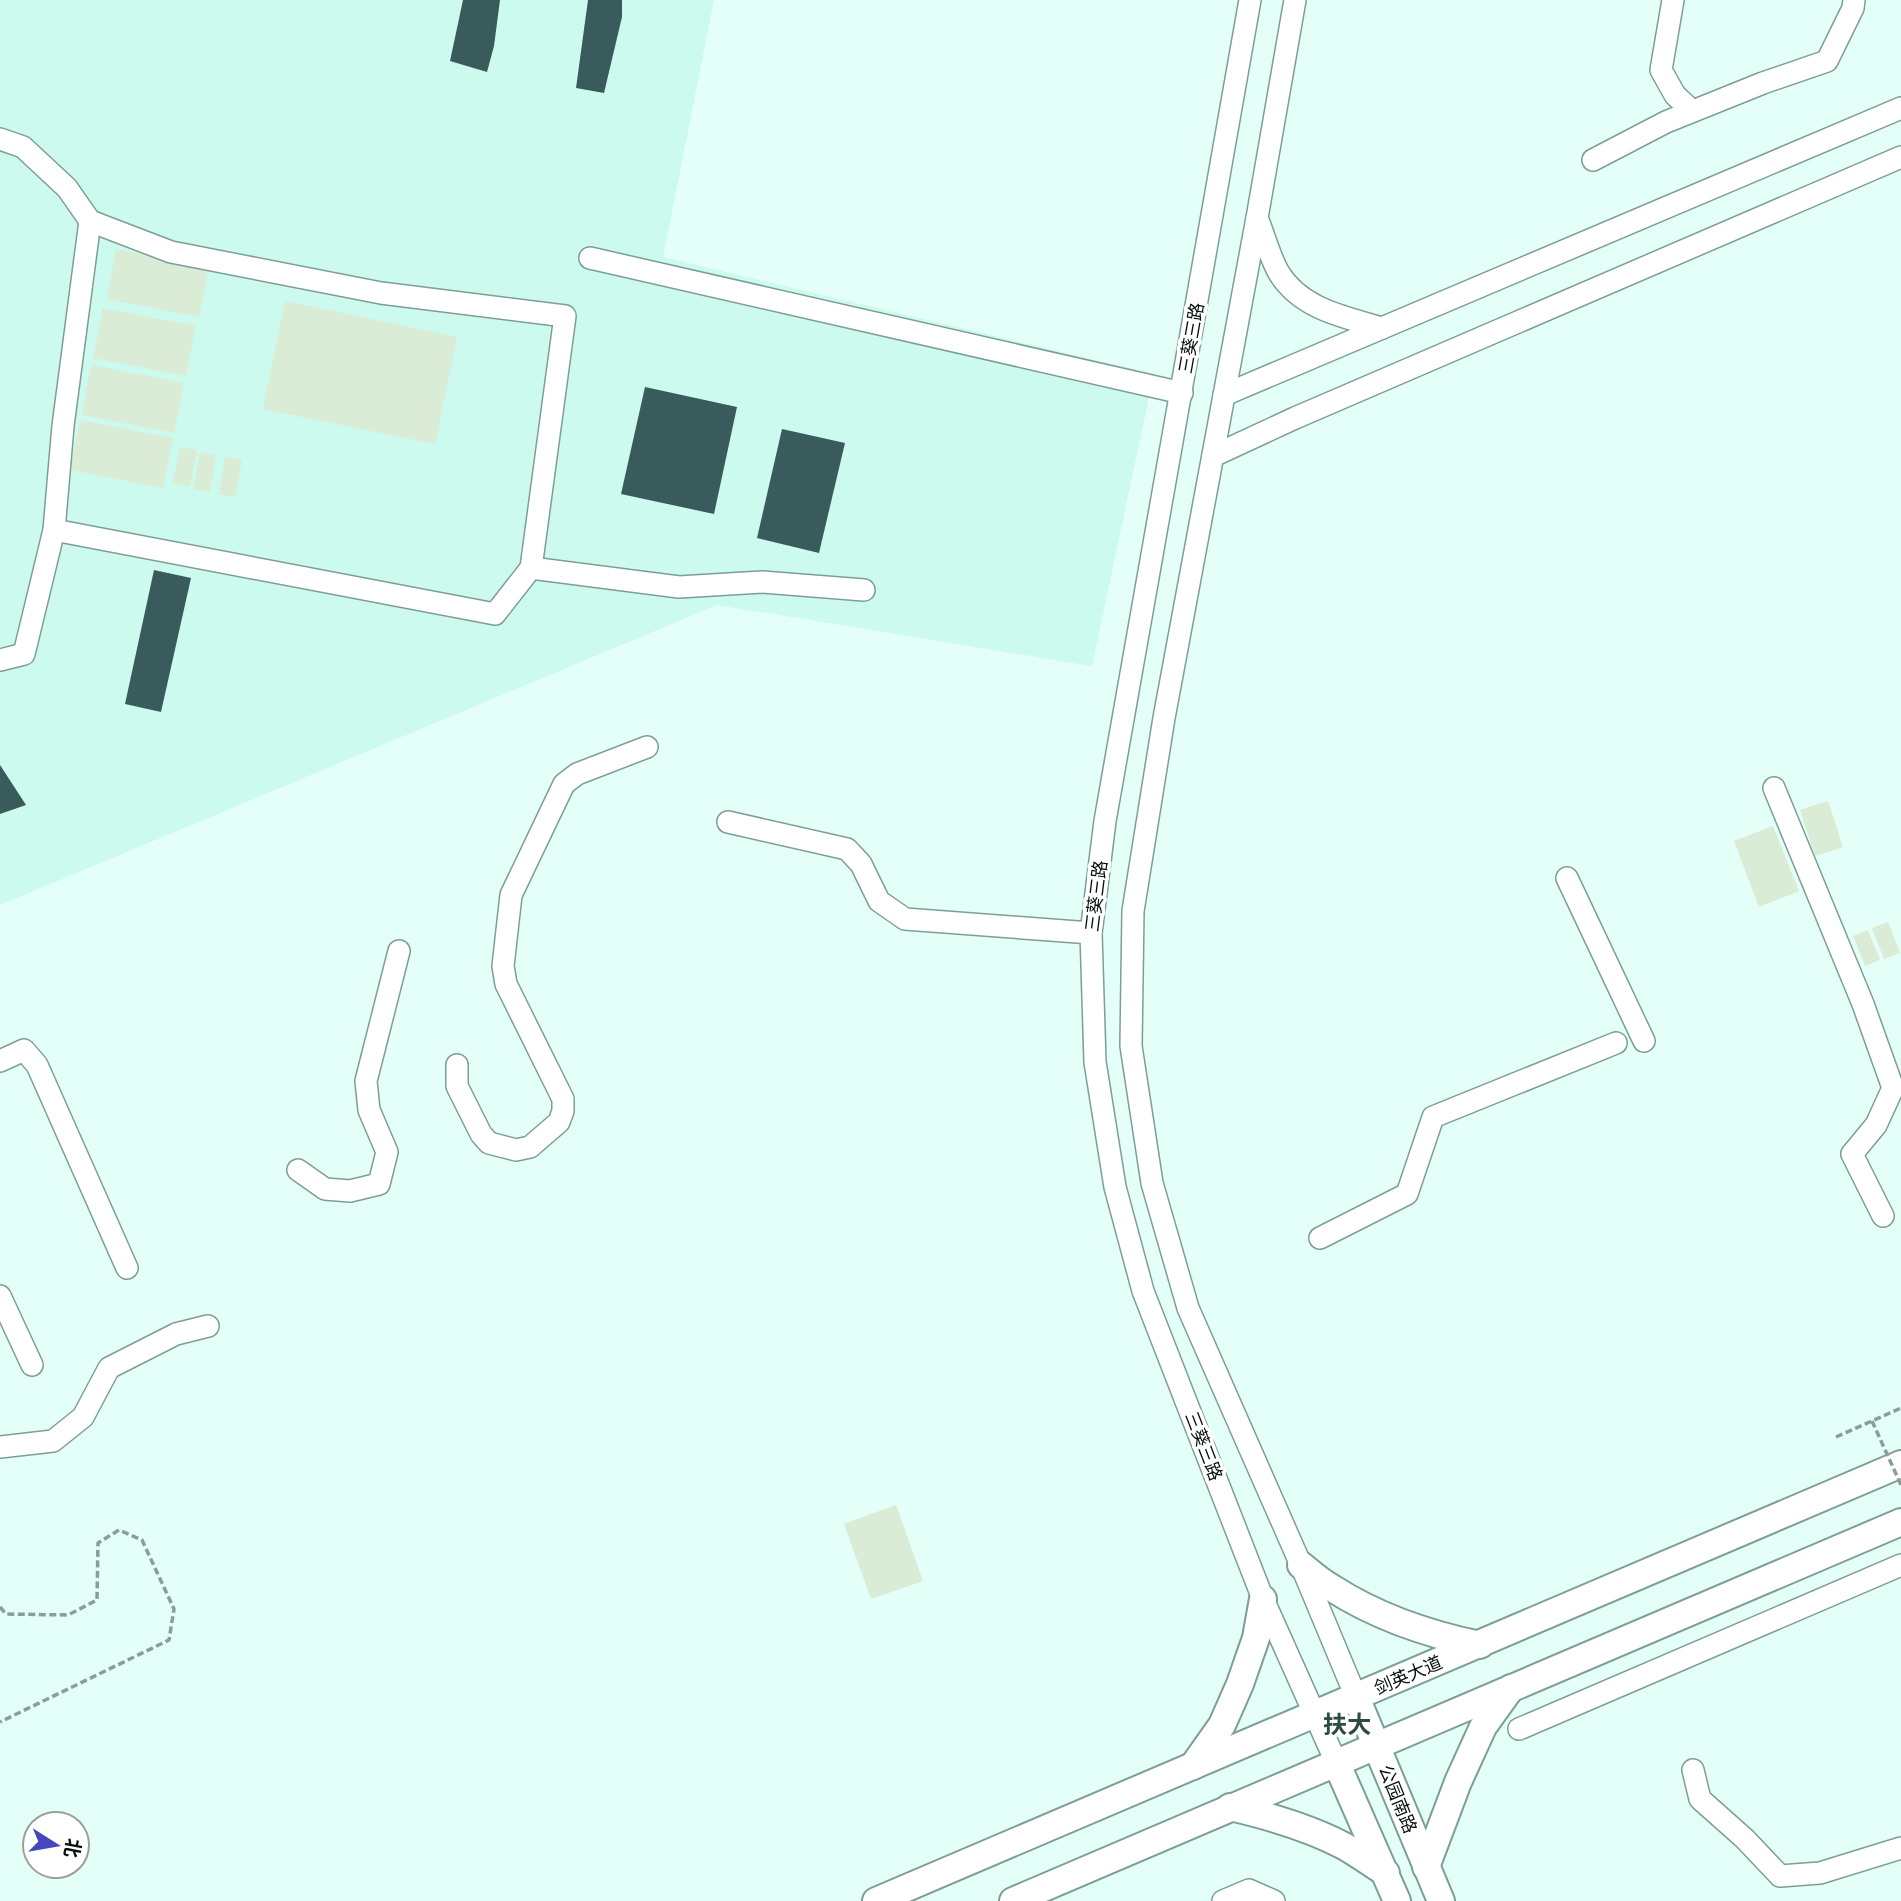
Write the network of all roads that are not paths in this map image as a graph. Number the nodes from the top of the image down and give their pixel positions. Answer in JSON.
{"nodes":[{"id":1,"x":1250,"y":0,"type":"edge"},
{"id":2,"x":1295,"y":0,"type":"edge"},
{"id":3,"x":1673,"y":0,"type":"edge"},
{"id":4,"x":1854,"y":0,"type":"edge"},
{"id":5,"x":1901,"y":108,"type":"edge"},
{"id":6,"x":1692,"y":111,"type":"junction"},
{"id":7,"x":0,"y":139,"type":"edge"},
{"id":8,"x":1901,"y":157,"type":"edge"},
{"id":9,"x":1593,"y":160,"type":"dead end"},
{"id":10,"x":1258,"y":218,"type":"junction"},
{"id":11,"x":90,"y":221,"type":"junction"},
{"id":12,"x":590,"y":258,"type":"dead end"},
{"id":13,"x":1382,"y":328,"type":"junction"},
{"id":14,"x":1182,"y":393,"type":"junction"},
{"id":15,"x":1224,"y":395,"type":"junction"},
{"id":16,"x":1213,"y":456,"type":"junction"},
{"id":17,"x":54,"y":530,"type":"junction"},
{"id":18,"x":531,"y":568,"type":"junction"},
{"id":19,"x":864,"y":590,"type":"dead end"},
{"id":20,"x":0,"y":660,"type":"edge"},
{"id":21,"x":647,"y":747,"type":"dead end"},
{"id":22,"x":1774,"y":788,"type":"dead end"},
{"id":23,"x":727,"y":822,"type":"dead end"},
{"id":24,"x":1567,"y":878,"type":"dead end"},
{"id":25,"x":1091,"y":933,"type":"junction"},
{"id":26,"x":399,"y":951,"type":"dead end"},
{"id":27,"x":1644,"y":1041,"type":"dead end"},
{"id":28,"x":1616,"y":1043,"type":"dead end"},
{"id":29,"x":0,"y":1061,"type":"edge"},
{"id":30,"x":457,"y":1065,"type":"dead end"},
{"id":31,"x":298,"y":1170,"type":"dead end"},
{"id":32,"x":1883,"y":1216,"type":"dead end"},
{"id":33,"x":1320,"y":1238,"type":"dead end"},
{"id":34,"x":127,"y":1268,"type":"dead end"},
{"id":35,"x":0,"y":1296,"type":"edge"},
{"id":36,"x":208,"y":1326,"type":"dead end"},
{"id":37,"x":32,"y":1365,"type":"dead end"},
{"id":38,"x":0,"y":1447,"type":"edge"},
{"id":39,"x":1901,"y":1464,"type":"edge"},
{"id":40,"x":1901,"y":1522,"type":"edge"},
{"id":41,"x":1301,"y":1565,"type":"junction"},
{"id":42,"x":1901,"y":1565,"type":"edge"},
{"id":43,"x":1263,"y":1599,"type":"junction"},
{"id":44,"x":1480,"y":1645,"type":"junction"},
{"id":45,"x":1511,"y":1688,"type":"junction"},
{"id":46,"x":1356,"y":1697,"type":"junction"},
{"id":47,"x":1314,"y":1715,"type":"junction"},
{"id":48,"x":1519,"y":1729,"type":"dead end"},
{"id":49,"x":1375,"y":1745,"type":"junction"},
{"id":50,"x":1336,"y":1762,"type":"junction"},
{"id":51,"x":1192,"y":1766,"type":"junction"},
{"id":52,"x":1693,"y":1770,"type":"dead end"},
{"id":53,"x":1230,"y":1807,"type":"junction"},
{"id":54,"x":1901,"y":1848,"type":"edge"},
{"id":55,"x":1426,"y":1867,"type":"junction"},
{"id":56,"x":1386,"y":1873,"type":"junction"},
{"id":57,"x":876,"y":1901,"type":"edge"},
{"id":58,"x":1013,"y":1901,"type":"edge"},
{"id":59,"x":1223,"y":1901,"type":"edge"},
{"id":60,"x":1274,"y":1901,"type":"edge"},
{"id":61,"x":1397,"y":1901,"type":"edge"},
{"id":62,"x":1441,"y":1901,"type":"edge"}],
"edges":[{"from":1,"to":14,"type":"street","name":"三葵三路"},
{"from":2,"to":10,"type":"street"},
{"from":3,"to":6,"type":"street"},
{"from":4,"to":6,"type":"street"},
{"from":5,"to":13,"type":"street"},
{"from":6,"to":9,"type":"street"},
{"from":7,"to":11,"type":"street"},
{"from":8,"to":16,"type":"street"},
{"from":10,"to":13,"type":"street"},
{"from":10,"to":15,"type":"street"},
{"from":11,"to":17,"type":"street"},
{"from":11,"to":18,"type":"street"},
{"from":12,"to":14,"type":"street"},
{"from":13,"to":15,"type":"street"},
{"from":14,"to":25,"type":"street","name":"三葵三路"},
{"from":15,"to":16,"type":"street"},
{"from":16,"to":41,"type":"street"},
{"from":17,"to":18,"type":"street"},
{"from":17,"to":20,"type":"street"},
{"from":18,"to":19,"type":"street"},
{"from":21,"to":30,"type":"street"},
{"from":22,"to":32,"type":"street"},
{"from":23,"to":25,"type":"street"},
{"from":24,"to":27,"type":"street"},
{"from":25,"to":43,"type":"street","name":"三葵三路"},
{"from":26,"to":31,"type":"street"},
{"from":28,"to":33,"type":"street"},
{"from":29,"to":34,"type":"street"},
{"from":35,"to":37,"type":"street"},
{"from":36,"to":38,"type":"street"},
{"from":39,"to":44,"type":"main road","name":"剑英大道"},
{"from":40,"to":45,"type":"main road"},
{"from":41,"to":44,"type":"main road"},
{"from":41,"to":46,"type":"street"},
{"from":42,"to":48,"type":"street"},
{"from":43,"to":47,"type":"street","name":"三葵三路"},
{"from":43,"to":51,"type":"main road"},
{"from":44,"to":46,"type":"main road","name":"剑英大道"},
{"from":45,"to":49,"type":"main road"},
{"from":45,"to":55,"type":"main road"},
{"from":46,"to":47,"type":"main road","name":"剑英大道"},
{"from":46,"to":49,"type":"main road","name":"公园南路"},
{"from":47,"to":50,"type":"street","name":"三葵三路"},
{"from":47,"to":51,"type":"main road","name":"剑英大道"},
{"from":49,"to":50,"type":"main road"},
{"from":49,"to":55,"type":"main road","name":"公园南路"},
{"from":50,"to":53,"type":"main road"},
{"from":50,"to":56,"type":"main road"},
{"from":51,"to":57,"type":"main road","name":"剑英大道"},
{"from":52,"to":54,"type":"street"},
{"from":53,"to":56,"type":"main road"},
{"from":53,"to":58,"type":"main road"},
{"from":55,"to":62,"type":"main road","name":"公园南路"},
{"from":56,"to":61,"type":"main road"},
{"from":59,"to":60,"type":"street"}]}
